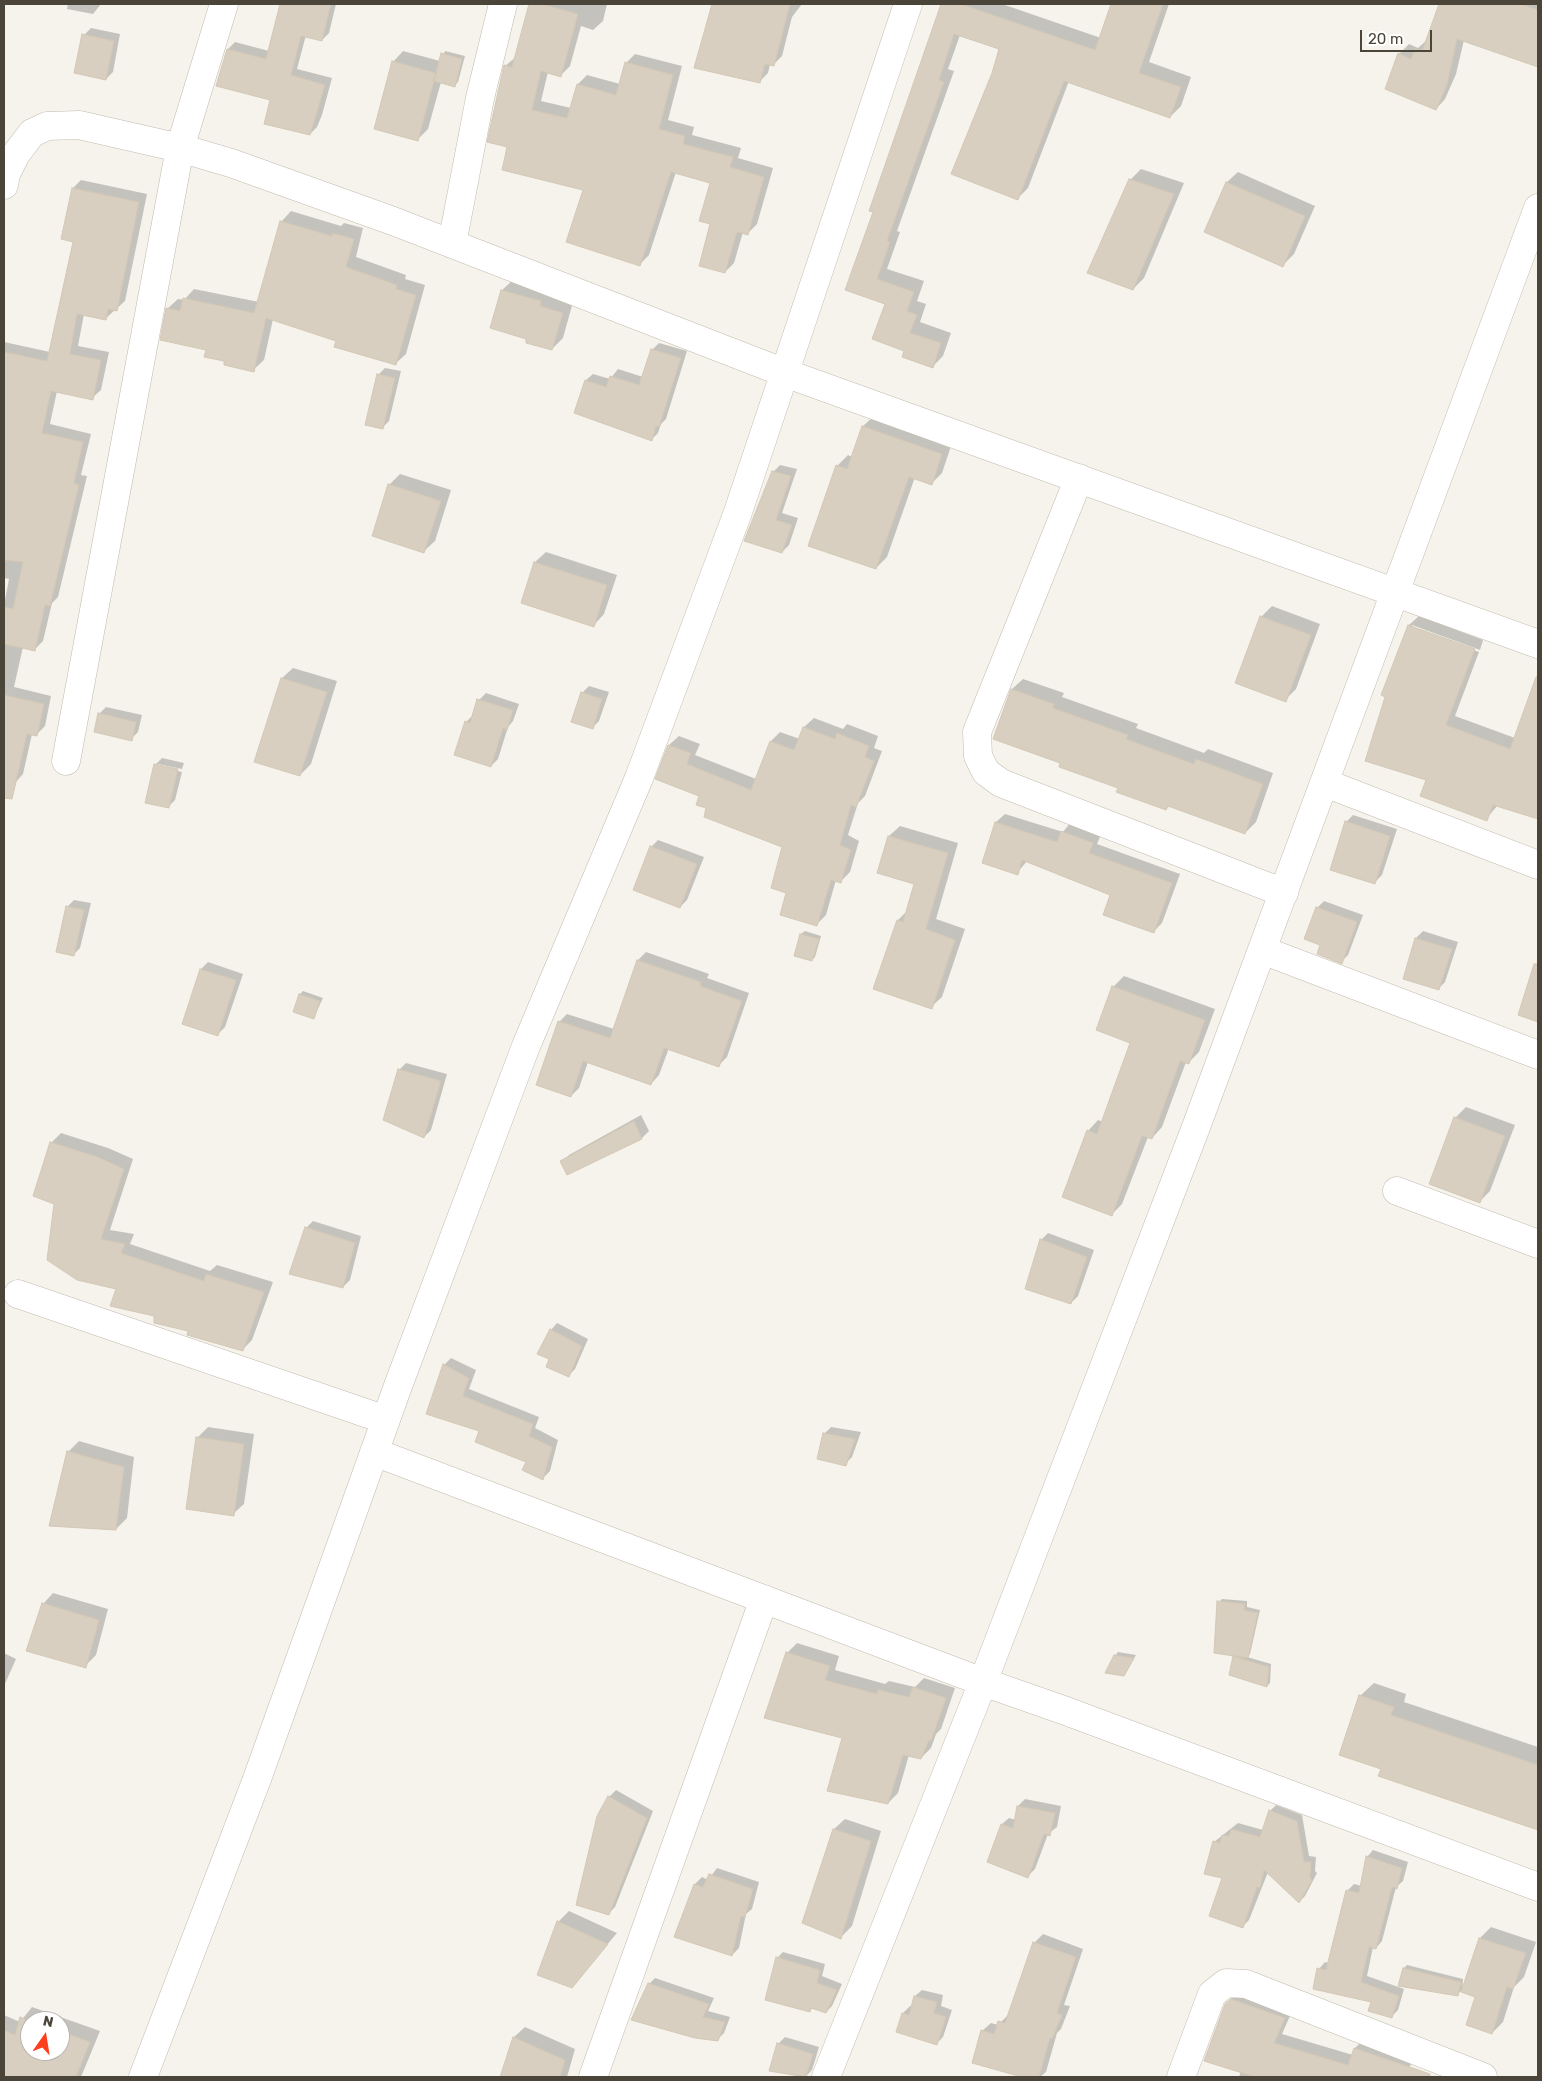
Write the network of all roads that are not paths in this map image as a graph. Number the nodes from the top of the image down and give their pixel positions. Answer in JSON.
{"nodes":[{"id":1,"x":224,"y":4,"type":"edge"},
{"id":2,"x":502,"y":4,"type":"edge"},
{"id":3,"x":908,"y":4,"type":"edge"},
{"id":4,"x":180,"y":148,"type":"junction"},
{"id":5,"x":4,"y":185,"type":"edge"},
{"id":6,"x":1538,"y":208,"type":"edge"},
{"id":7,"x":452,"y":244,"type":"junction"},
{"id":8,"x":784,"y":373,"type":"junction"},
{"id":9,"x":1079,"y":478,"type":"junction"},
{"id":10,"x":1396,"y":592,"type":"junction"},
{"id":11,"x":1538,"y":644,"type":"edge"},
{"id":12,"x":66,"y":761,"type":"dead end"},
{"id":13,"x":1325,"y":783,"type":"junction"},
{"id":14,"x":1538,"y":865,"type":"edge"},
{"id":15,"x":1284,"y":893,"type":"junction"},
{"id":16,"x":1262,"y":950,"type":"junction"},
{"id":17,"x":1538,"y":1055,"type":"edge"},
{"id":18,"x":1397,"y":1192,"type":"dead end"},
{"id":19,"x":1538,"y":1244,"type":"edge"},
{"id":20,"x":18,"y":1294,"type":"dead end"},
{"id":21,"x":386,"y":1420,"type":"junction"},
{"id":22,"x":374,"y":1452,"type":"junction"},
{"id":23,"x":764,"y":1600,"type":"junction"},
{"id":24,"x":983,"y":1682,"type":"junction"},
{"id":25,"x":1538,"y":1887,"type":"edge"},
{"id":26,"x":143,"y":2077,"type":"edge"},
{"id":27,"x":593,"y":2077,"type":"edge"},
{"id":28,"x":826,"y":2077,"type":"edge"},
{"id":29,"x":1181,"y":2077,"type":"edge"},
{"id":30,"x":1483,"y":2077,"type":"edge"}],
"edges":[{"from":1,"to":4,"type":"street"},
{"from":2,"to":7,"type":"street"},
{"from":3,"to":8,"type":"street"},
{"from":4,"to":5,"type":"street"},
{"from":4,"to":7,"type":"street"},
{"from":4,"to":12,"type":"street"},
{"from":6,"to":10,"type":"street"},
{"from":7,"to":8,"type":"street"},
{"from":8,"to":9,"type":"street"},
{"from":8,"to":21,"type":"street"},
{"from":9,"to":10,"type":"street"},
{"from":9,"to":15,"type":"street"},
{"from":10,"to":11,"type":"street"},
{"from":10,"to":13,"type":"street"},
{"from":13,"to":14,"type":"street"},
{"from":13,"to":15,"type":"street"},
{"from":15,"to":16,"type":"street"},
{"from":16,"to":17,"type":"street"},
{"from":16,"to":24,"type":"street"},
{"from":18,"to":19,"type":"street"},
{"from":20,"to":21,"type":"street"},
{"from":21,"to":22,"type":"street"},
{"from":22,"to":23,"type":"street"},
{"from":22,"to":26,"type":"street"},
{"from":23,"to":24,"type":"street"},
{"from":23,"to":27,"type":"street"},
{"from":24,"to":25,"type":"street"},
{"from":24,"to":28,"type":"street"},
{"from":29,"to":30,"type":"street"}]}
